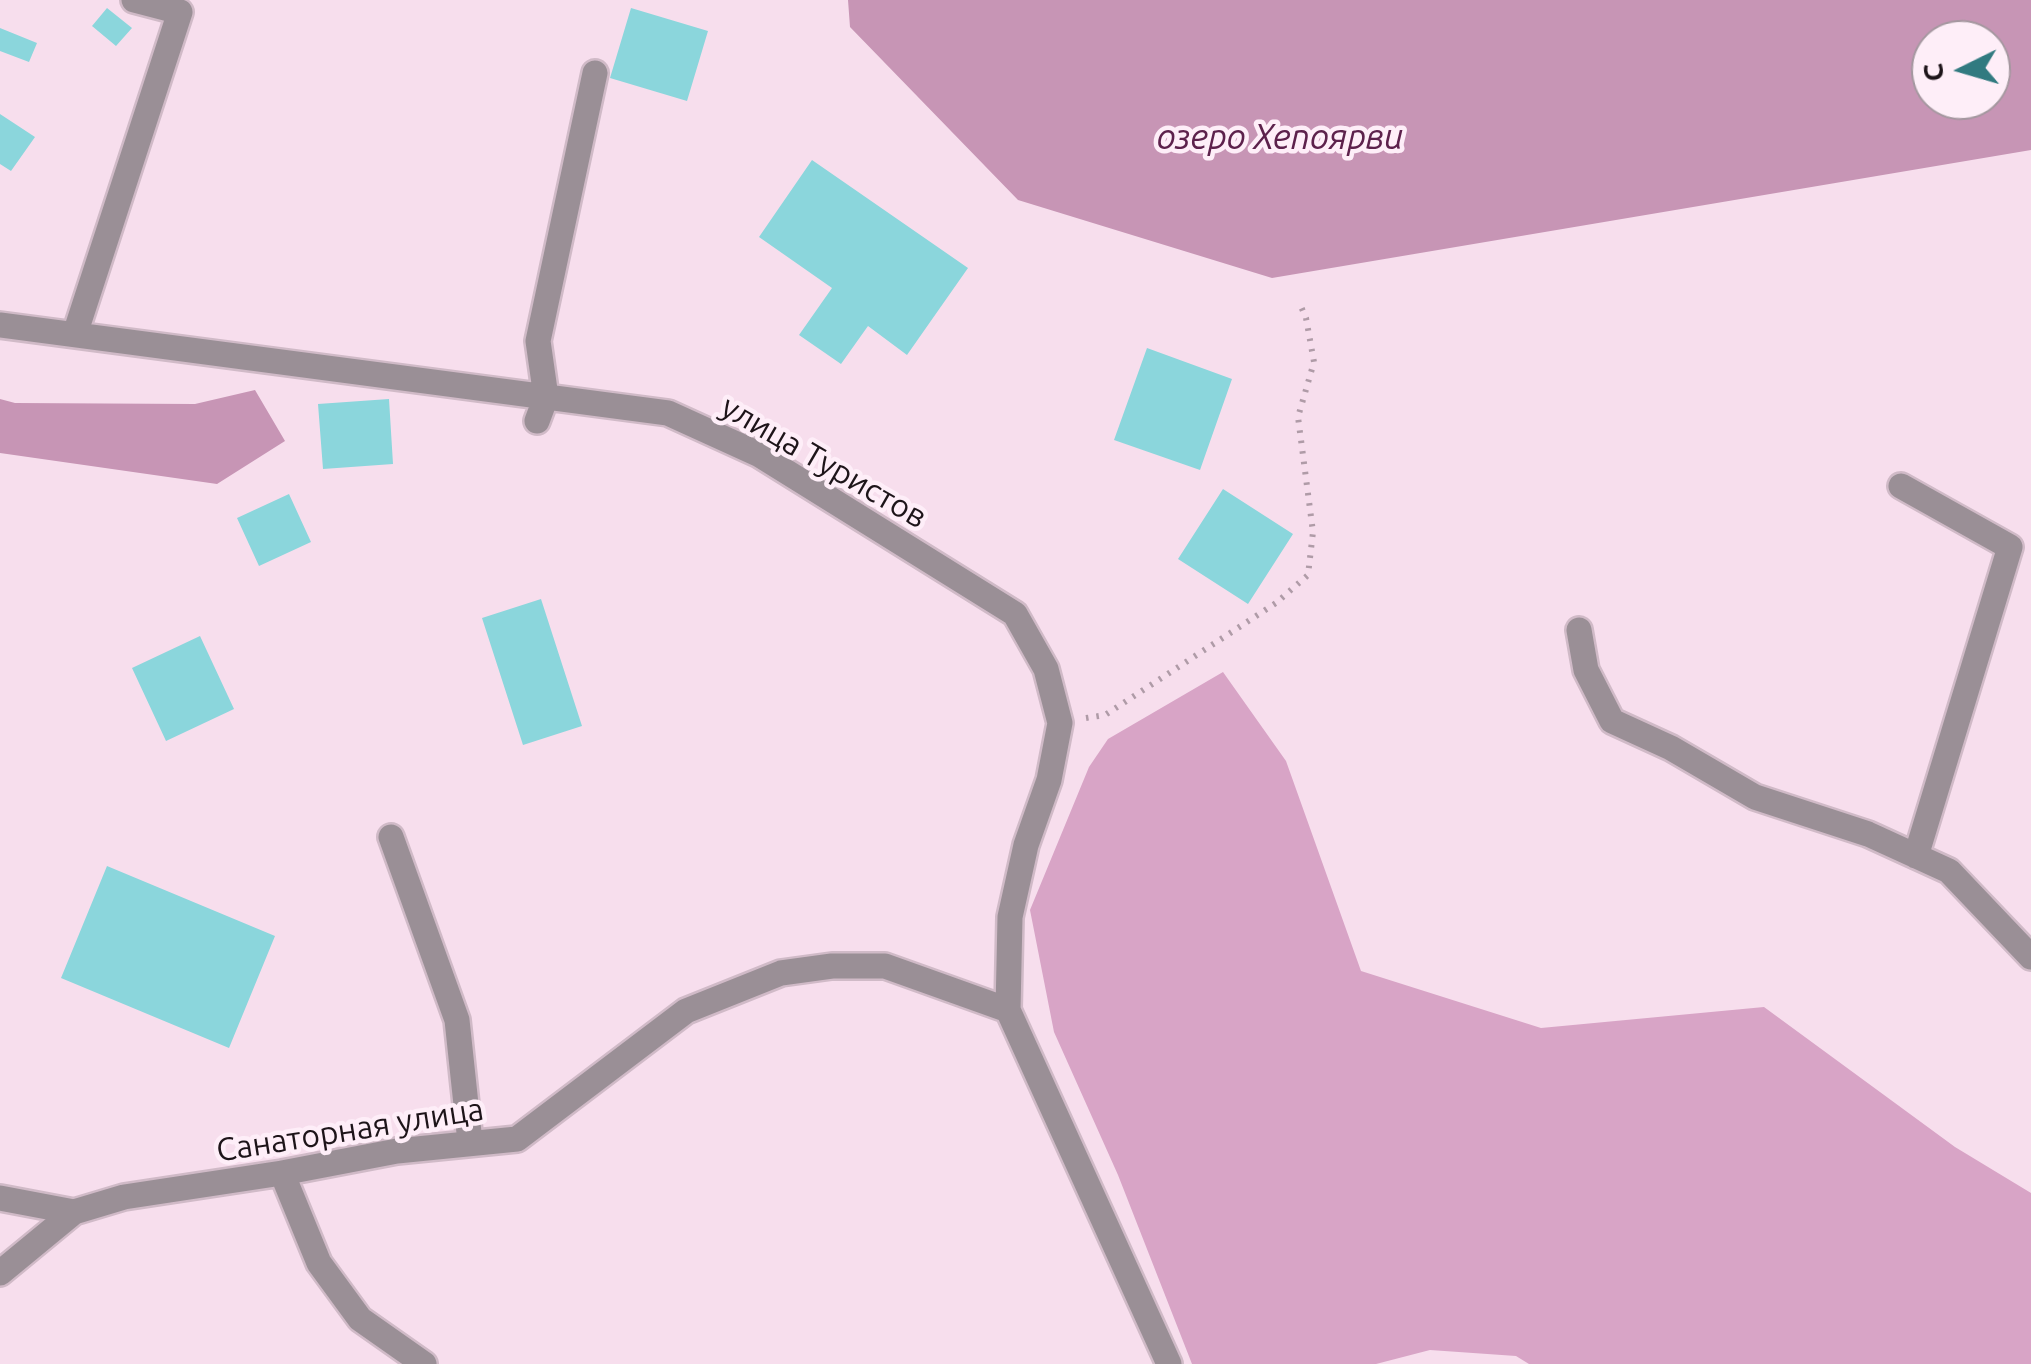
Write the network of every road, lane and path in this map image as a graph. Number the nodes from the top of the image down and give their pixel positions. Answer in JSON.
{"nodes":[{"id":1,"x":134,"y":0,"type":"edge"},
{"id":2,"x":595,"y":73,"type":"dead end"},
{"id":3,"x":1299,"y":302,"type":"dead end"},
{"id":4,"x":0,"y":325,"type":"edge"},
{"id":5,"x":75,"y":334,"type":"junction"},
{"id":6,"x":542,"y":409,"type":"junction"},
{"id":7,"x":1901,"y":486,"type":"dead end"},
{"id":8,"x":2020,"y":548,"type":"edge"},
{"id":9,"x":1579,"y":630,"type":"dead end"},
{"id":10,"x":1060,"y":723,"type":"junction"},
{"id":11,"x":390,"y":837,"type":"dead end"},
{"id":12,"x":1916,"y":856,"type":"junction"},
{"id":13,"x":2031,"y":957,"type":"edge"},
{"id":14,"x":1008,"y":1010,"type":"junction"},
{"id":15,"x":470,"y":1142,"type":"junction"},
{"id":16,"x":282,"y":1173,"type":"junction"},
{"id":17,"x":0,"y":1198,"type":"edge"},
{"id":18,"x":74,"y":1212,"type":"junction"},
{"id":19,"x":0,"y":1273,"type":"edge"},
{"id":20,"x":424,"y":1364,"type":"edge"},
{"id":21,"x":1169,"y":1364,"type":"edge"}],
"edges":[{"from":1,"to":5,"type":"street"},
{"from":2,"to":6,"type":"street"},
{"from":3,"to":10,"type":"path"},
{"from":4,"to":5,"type":"street","name":"улица Туристов"},
{"from":5,"to":6,"type":"street","name":"улица Туристов"},
{"from":6,"to":10,"type":"street","name":"улица Туристов"},
{"from":7,"to":8,"type":"street"},
{"from":8,"to":12,"type":"street"},
{"from":9,"to":12,"type":"street"},
{"from":10,"to":14,"type":"street","name":"улица Туристов"},
{"from":11,"to":15,"type":"street"},
{"from":12,"to":13,"type":"street"},
{"from":14,"to":15,"type":"street","name":"Санаторная улица"},
{"from":14,"to":21,"type":"street"},
{"from":15,"to":16,"type":"street","name":"Санаторная улица"},
{"from":16,"to":18,"type":"street","name":"Санаторная улица"},
{"from":16,"to":20,"type":"street"},
{"from":17,"to":18,"type":"street"},
{"from":18,"to":19,"type":"street","name":"Санаторная улица"}]}
